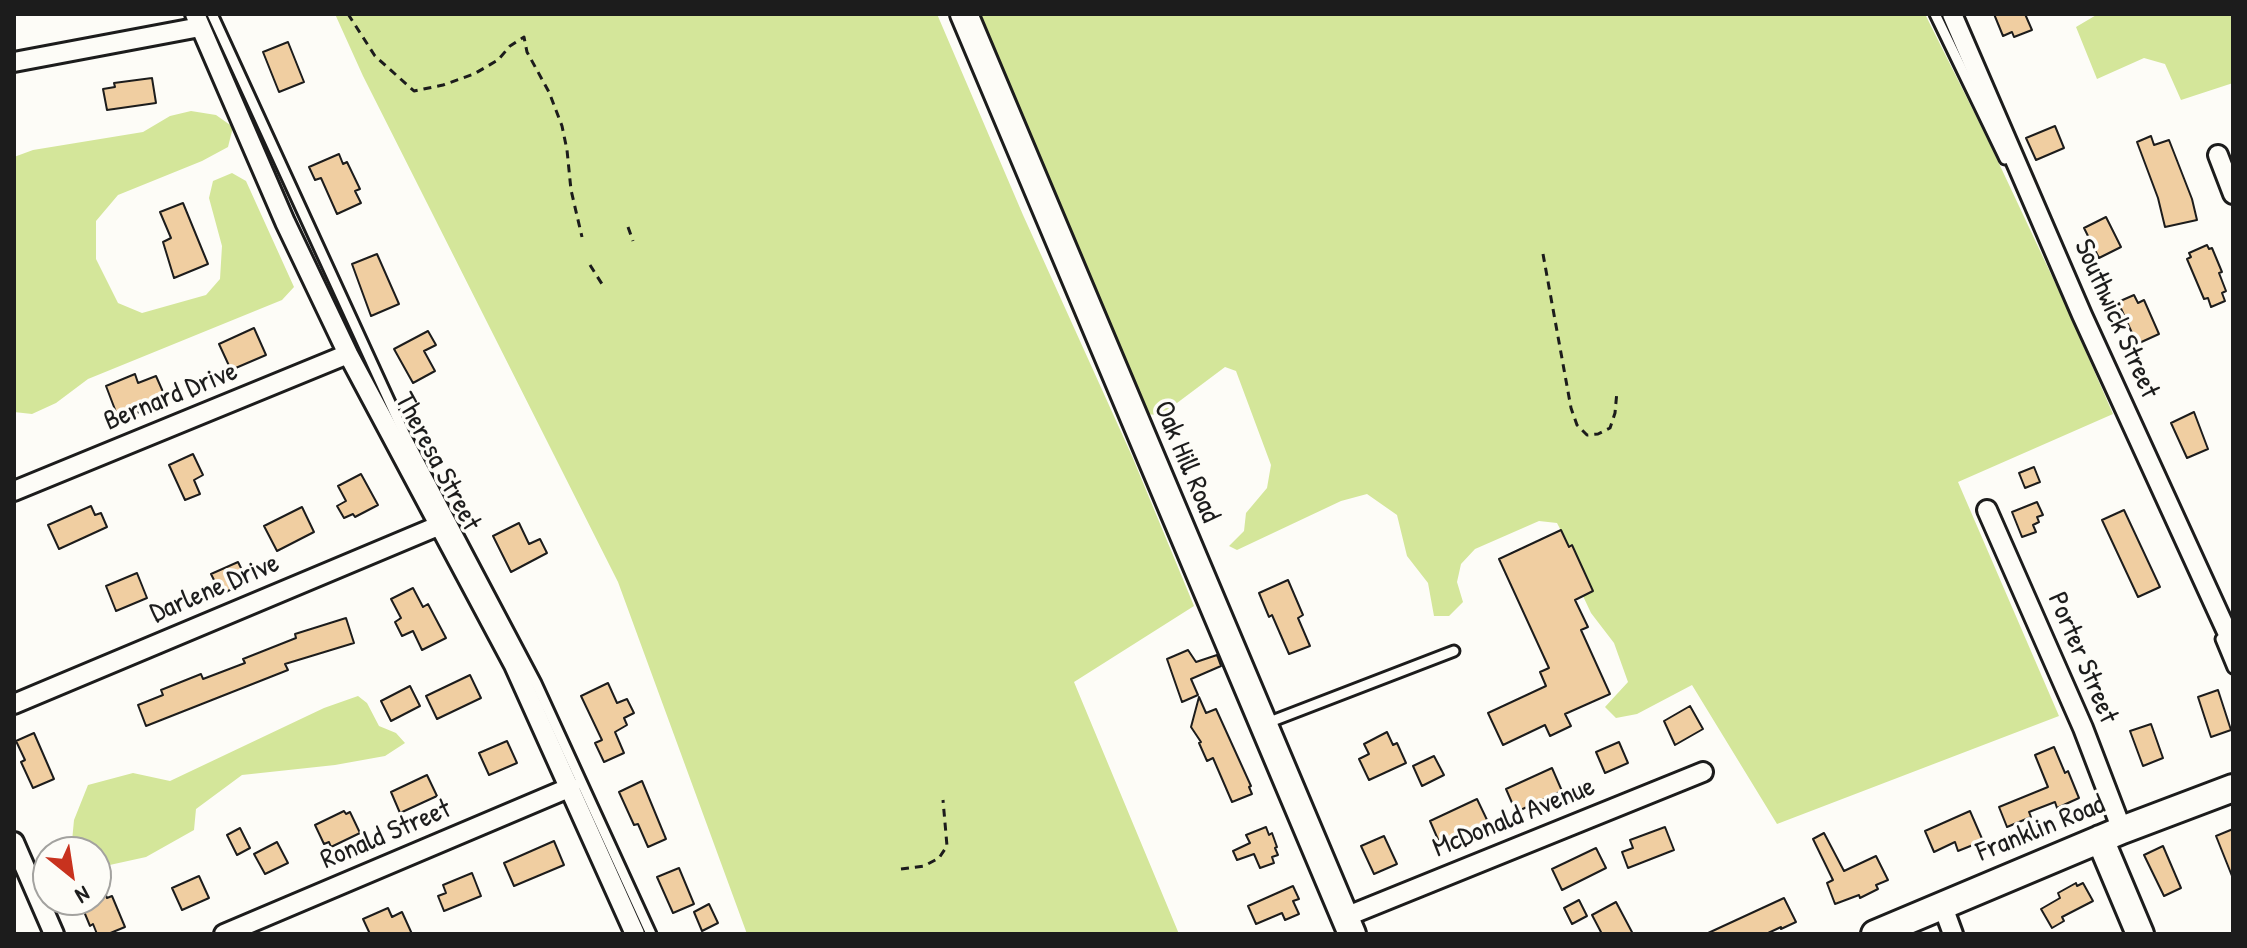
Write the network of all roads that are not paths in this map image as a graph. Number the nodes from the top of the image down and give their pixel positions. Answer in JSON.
{"nodes":[{"id":1,"x":964,"y":14,"type":"edge"},
{"id":2,"x":1935,"y":14,"type":"edge"},
{"id":3,"x":1952,"y":14,"type":"edge"},
{"id":4,"x":202,"y":18,"type":"edge"},
{"id":5,"x":14,"y":62,"type":"edge"},
{"id":6,"x":2218,"y":155,"type":"dead end"},
{"id":7,"x":2233,"y":194,"type":"edge"},
{"id":8,"x":348,"y":354,"type":"junction"},
{"id":9,"x":2113,"y":382,"type":"junction"},
{"id":10,"x":14,"y":491,"type":"edge"},
{"id":11,"x":1987,"y":510,"type":"dead end"},
{"id":12,"x":438,"y":526,"type":"junction"},
{"id":13,"x":2233,"y":645,"type":"edge"},
{"id":14,"x":1454,"y":651,"type":"dead end"},
{"id":15,"x":2233,"y":668,"type":"edge"},
{"id":16,"x":14,"y":704,"type":"edge"},
{"id":17,"x":1263,"y":725,"type":"junction"},
{"id":18,"x":1703,"y":772,"type":"dead end"},
{"id":19,"x":571,"y":787,"type":"junction"},
{"id":20,"x":2233,"y":788,"type":"edge"},
{"id":21,"x":2111,"y":834,"type":"junction"},
{"id":22,"x":14,"y":842,"type":"edge"},
{"id":23,"x":1942,"y":904,"type":"junction"},
{"id":24,"x":1349,"y":925,"type":"edge"},
{"id":25,"x":54,"y":934,"type":"edge"},
{"id":26,"x":224,"y":934,"type":"edge"},
{"id":27,"x":635,"y":934,"type":"edge"},
{"id":28,"x":651,"y":934,"type":"edge"},
{"id":29,"x":1875,"y":934,"type":"edge"},
{"id":30,"x":1953,"y":934,"type":"edge"},
{"id":31,"x":2140,"y":934,"type":"edge"}],
"edges":[{"from":1,"to":17,"type":"street","name":"Oak Hill Road"},
{"from":2,"to":9,"type":"lane"},
{"from":3,"to":9,"type":"street","name":"Southwick Street"},
{"from":4,"to":5,"type":"street"},
{"from":4,"to":8,"type":"street","name":"Theresa Street"},
{"from":4,"to":28,"type":"lane"},
{"from":6,"to":7,"type":"street"},
{"from":8,"to":10,"type":"street","name":"Bernard Drive"},
{"from":8,"to":12,"type":"street","name":"Theresa Street"},
{"from":9,"to":13,"type":"street","name":"Southwick Street"},
{"from":9,"to":15,"type":"lane"},
{"from":11,"to":21,"type":"street","name":"Porter Street"},
{"from":12,"to":16,"type":"street","name":"Darlene Drive"},
{"from":12,"to":19,"type":"street","name":"Theresa Street"},
{"from":14,"to":17,"type":"lane"},
{"from":17,"to":24,"type":"street","name":"Oak Hill Road"},
{"from":18,"to":24,"type":"street","name":"McDonald Avenue"},
{"from":19,"to":26,"type":"street","name":"Ronald Street"},
{"from":19,"to":27,"type":"street","name":"Theresa Street"},
{"from":20,"to":21,"type":"street","name":"Franklin Road"},
{"from":21,"to":23,"type":"street","name":"Franklin Road"},
{"from":21,"to":31,"type":"street"},
{"from":22,"to":25,"type":"street"},
{"from":23,"to":29,"type":"street","name":"Franklin Road"},
{"from":23,"to":30,"type":"street"}]}
